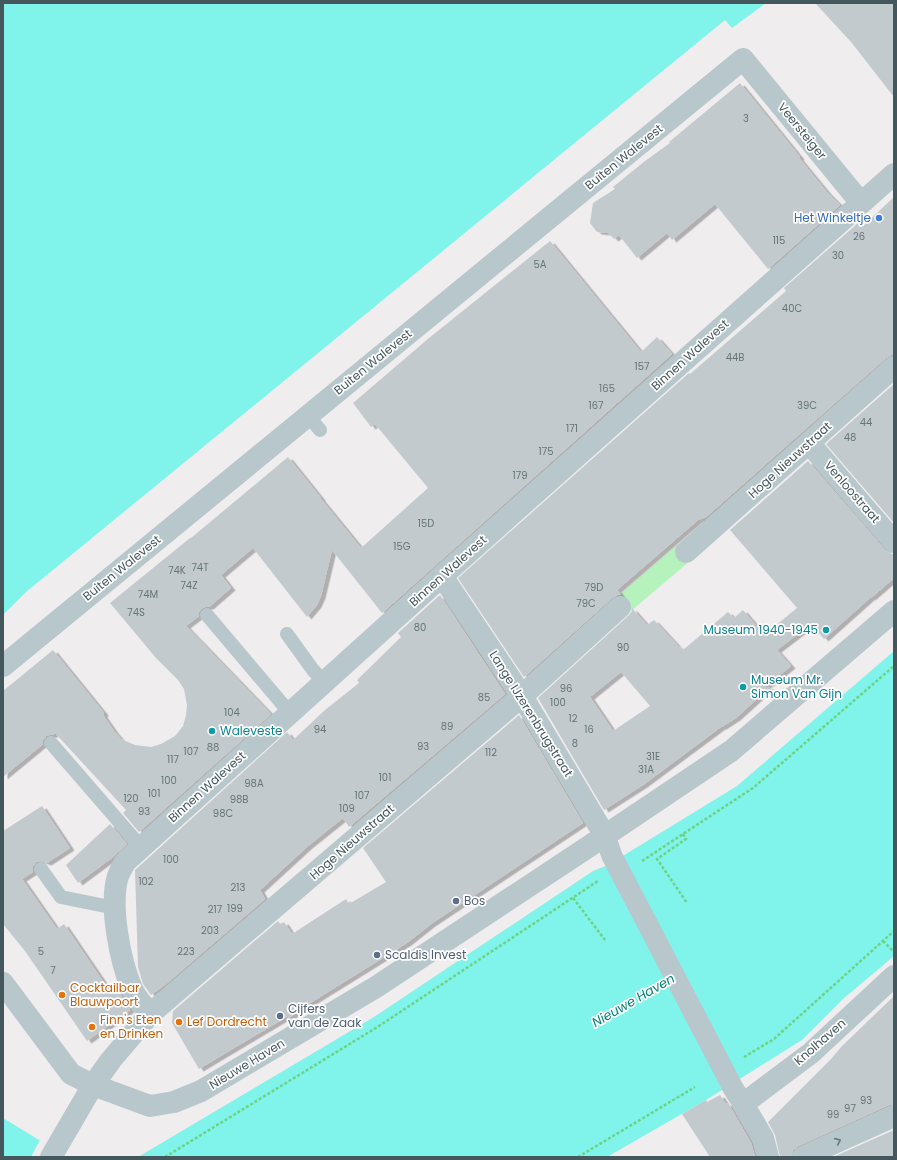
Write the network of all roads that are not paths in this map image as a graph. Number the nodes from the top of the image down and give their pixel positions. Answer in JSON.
{"nodes":[{"id":1,"x":743,"y":59,"type":"joint"},
{"id":2,"x":894,"y":174,"type":"edge"},
{"id":3,"x":861,"y":203,"type":"junction"},
{"id":4,"x":894,"y":367,"type":"edge"},
{"id":5,"x":809,"y":443,"type":"junction"},
{"id":6,"x":894,"y":542,"type":"edge"},
{"id":7,"x":686,"y":552,"type":"dead end"},
{"id":8,"x":442,"y":576,"type":"junction"},
{"id":9,"x":620,"y":607,"type":"dead end"},
{"id":10,"x":894,"y":610,"type":"edge"},
{"id":11,"x":207,"y":615,"type":"dead end"},
{"id":12,"x":287,"y":634,"type":"dead end"},
{"id":13,"x":3,"y":666,"type":"edge"},
{"id":14,"x":324,"y":682,"type":"junction"},
{"id":15,"x":522,"y":696,"type":"junction"},
{"id":16,"x":290,"y":713,"type":"junction"},
{"id":17,"x":51,"y":743,"type":"dead end"},
{"id":18,"x":605,"y":836,"type":"junction"},
{"id":19,"x":141,"y":847,"type":"junction"},
{"id":20,"x":41,"y":869,"type":"dead end"},
{"id":21,"x":115,"y":908,"type":"junction"},
{"id":22,"x":894,"y":976,"type":"edge"},
{"id":23,"x":3,"y":983,"type":"edge"},
{"id":24,"x":150,"y":1014,"type":"junction"},
{"id":25,"x":93,"y":1085,"type":"junction"},
{"id":26,"x":742,"y":1104,"type":"junction"},
{"id":27,"x":894,"y":1117,"type":"edge"},
{"id":28,"x":53,"y":1153,"type":"edge"},
{"id":29,"x":768,"y":1157,"type":"edge"},
{"id":30,"x":803,"y":1157,"type":"edge"}],
"edges":[{"from":1,"to":3,"type":"street","name":"Veersteiger"},
{"from":1,"to":13,"type":"street","name":"Buiten Walevest"},
{"from":2,"to":3,"type":"street","name":"Binnen Walevest"},
{"from":3,"to":8,"type":"street","name":"Binnen Walevest"},
{"from":4,"to":5,"type":"street","name":"Hoge Nieuwstraat"},
{"from":5,"to":6,"type":"street","name":"Venloostraat"},
{"from":5,"to":7,"type":"street","name":"Hoge Nieuwstraat"},
{"from":8,"to":14,"type":"street","name":"Binnen Walevest"},
{"from":8,"to":15,"type":"street","name":"Lange IJzerenbrugstraat"},
{"from":9,"to":15,"type":"street","name":"Hoge Nieuwstraat"},
{"from":10,"to":18,"type":"street","name":"Nieuwe Haven"},
{"from":11,"to":16,"type":"lane"},
{"from":12,"to":14,"type":"lane"},
{"from":14,"to":16,"type":"street","name":"Binnen Walevest"},
{"from":15,"to":18,"type":"street","name":"Lange IJzerenbrugstraat"},
{"from":15,"to":24,"type":"street","name":"Hoge Nieuwstraat"},
{"from":16,"to":19,"type":"street","name":"Binnen Walevest"},
{"from":17,"to":19,"type":"lane"},
{"from":18,"to":25,"type":"street","name":"Nieuwe Haven"},
{"from":18,"to":26,"type":"street","name":"Lange IJzerenbrugstraat"},
{"from":19,"to":21,"type":"street","name":"Binnen Walevest"},
{"from":20,"to":21,"type":"lane"},
{"from":21,"to":24,"type":"street","name":"Binnen Walevest"},
{"from":22,"to":26,"type":"street","name":"Knolhaven"},
{"from":23,"to":25,"type":"street","name":"Nieuwe Haven"},
{"from":24,"to":25,"type":"street","name":"Hoge Nieuwstraat"},
{"from":25,"to":28,"type":"street","name":"Hoge Nieuwstraat"},
{"from":26,"to":29,"type":"street"},
{"from":30,"to":27,"type":"street","one_way":true}]}
